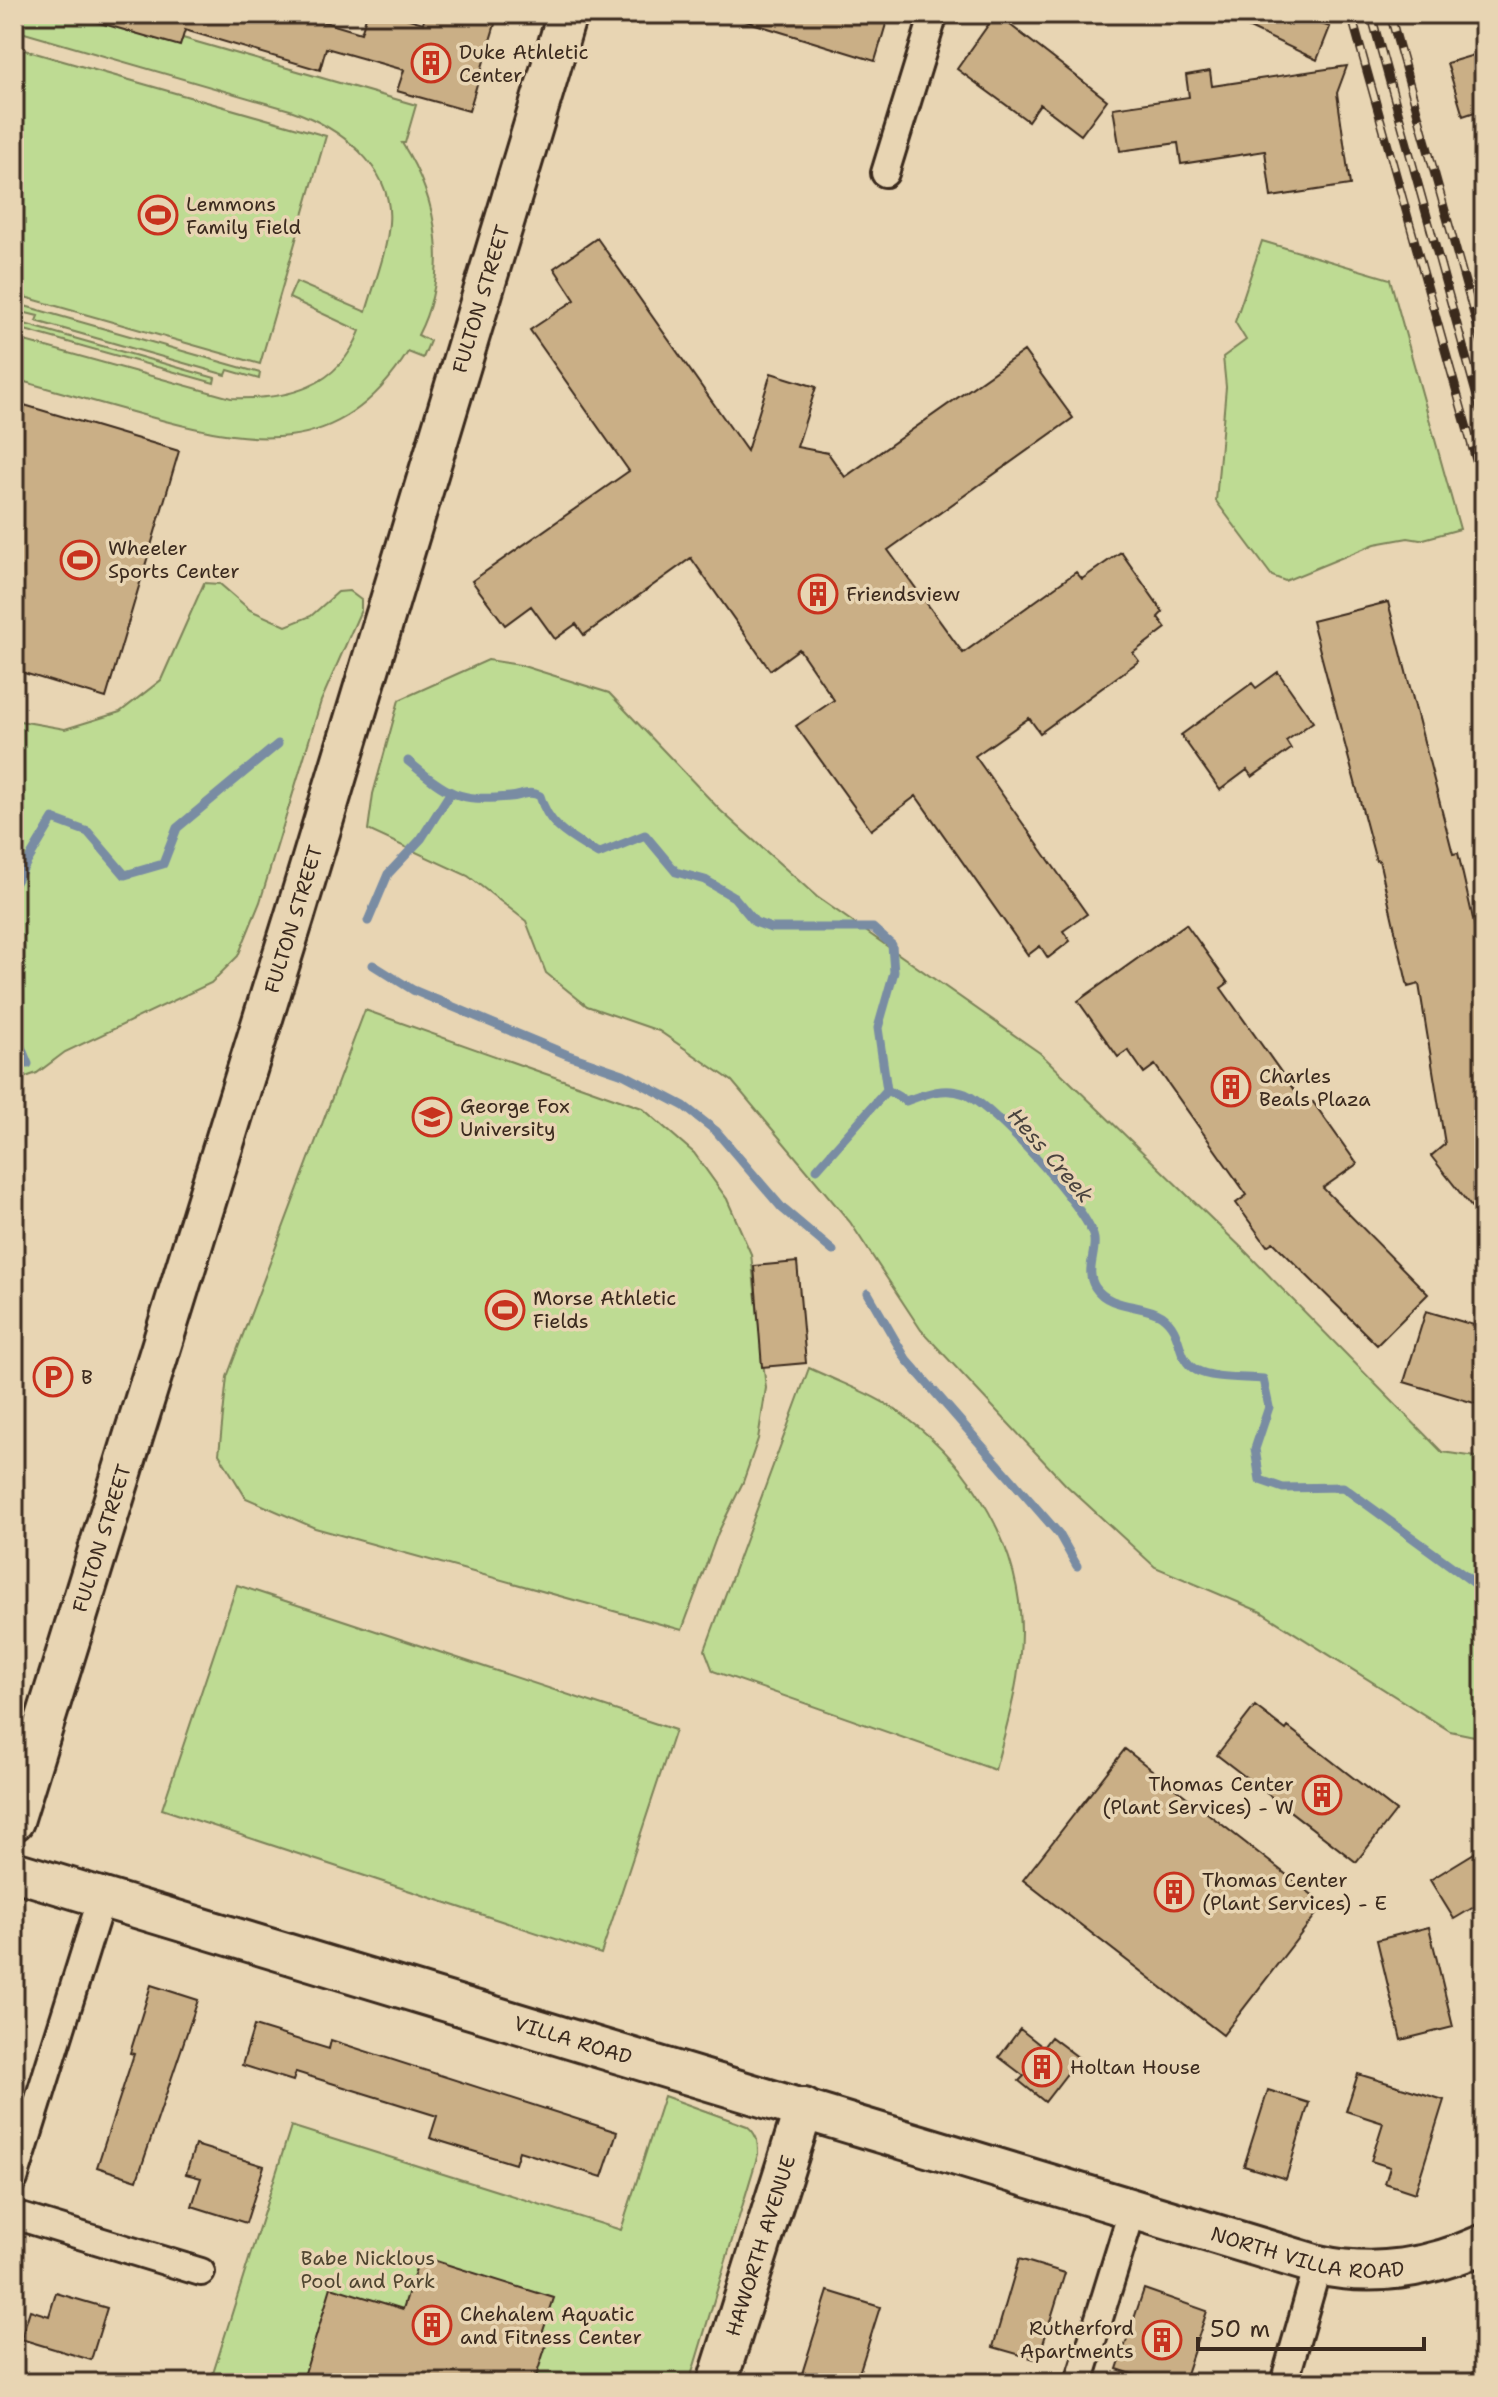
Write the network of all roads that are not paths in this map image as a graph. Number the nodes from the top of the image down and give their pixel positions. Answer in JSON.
{"nodes":[{"id":1,"x":567,"y":14,"type":"edge"},
{"id":2,"x":934,"y":14,"type":"edge"},
{"id":3,"x":885,"y":173,"type":"dead end"},
{"id":4,"x":14,"y":1821,"type":"edge"},
{"id":5,"x":14,"y":1871,"type":"edge"},
{"id":6,"x":102,"y":1897,"type":"junction"},
{"id":7,"x":804,"y":2108,"type":"junction"},
{"id":8,"x":14,"y":2179,"type":"edge"},
{"id":9,"x":1133,"y":2208,"type":"junction"},
{"id":10,"x":14,"y":2215,"type":"edge"},
{"id":11,"x":1484,"y":2244,"type":"edge"},
{"id":12,"x":1318,"y":2265,"type":"junction"},
{"id":13,"x":201,"y":2272,"type":"dead end"},
{"id":14,"x":717,"y":2383,"type":"edge"},
{"id":15,"x":1079,"y":2383,"type":"edge"},
{"id":16,"x":1284,"y":2383,"type":"edge"}],
"edges":[{"from":1,"to":4,"type":"street","name":"FULTON STREET"},
{"from":2,"to":3,"type":"street"},
{"from":5,"to":6,"type":"street","name":"VILLA ROAD"},
{"from":6,"to":7,"type":"street","name":"VILLA ROAD"},
{"from":6,"to":8,"type":"street"},
{"from":7,"to":9,"type":"street","name":"VILLA ROAD"},
{"from":7,"to":14,"type":"street","name":"HAWORTH AVENUE"},
{"from":9,"to":12,"type":"street","name":"NORTH VILLA ROAD"},
{"from":9,"to":15,"type":"street"},
{"from":10,"to":13,"type":"street"},
{"from":11,"to":12,"type":"street","name":"NORTH VILLA ROAD"},
{"from":12,"to":16,"type":"street"}]}
